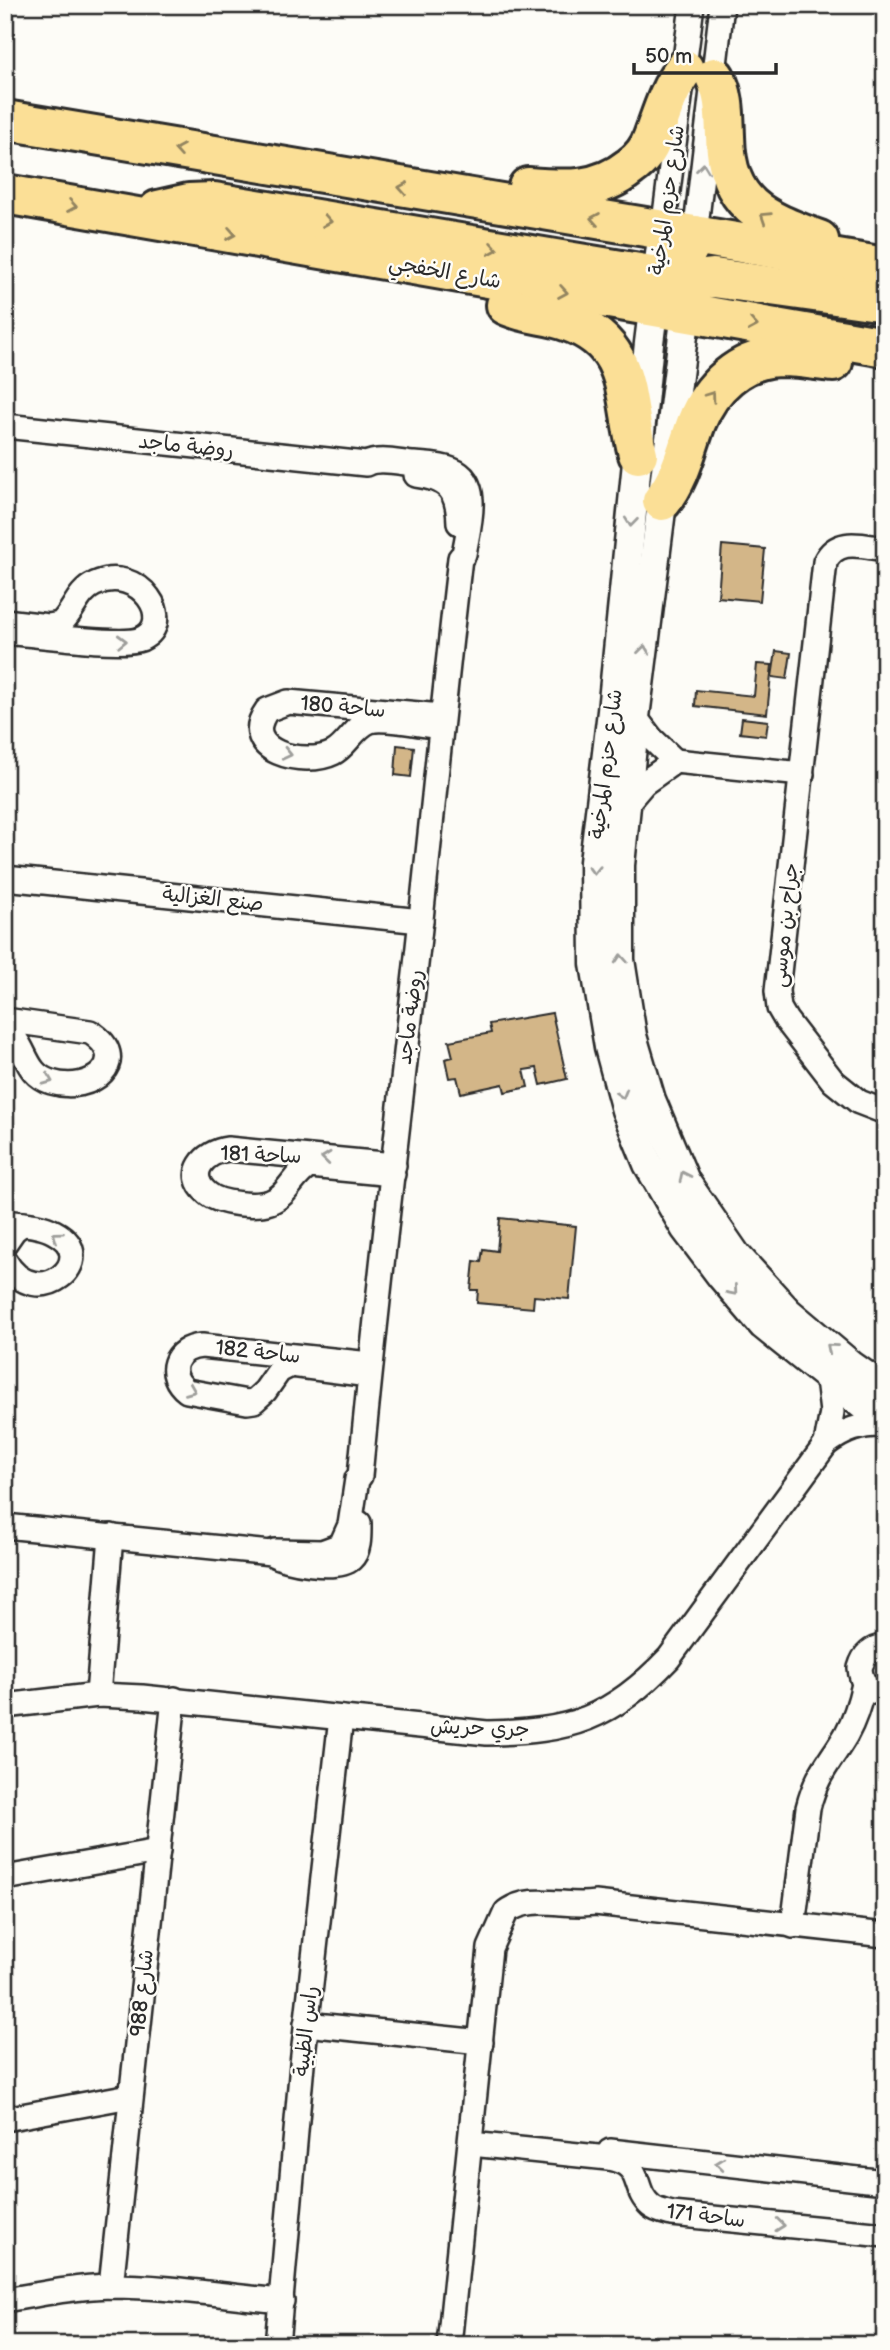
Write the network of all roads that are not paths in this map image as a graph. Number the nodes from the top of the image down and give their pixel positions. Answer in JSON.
{"nodes":[{"id":1,"x":692,"y":5,"type":"edge"},
{"id":2,"x":723,"y":5,"type":"edge"},
{"id":3,"x":700,"y":73,"type":"junction"},
{"id":4,"x":5,"y":120,"type":"edge"},
{"id":5,"x":5,"y":194,"type":"edge"},
{"id":6,"x":470,"y":199,"type":"junction"},
{"id":7,"x":140,"y":218,"type":"junction"},
{"id":8,"x":679,"y":233,"type":"junction"},
{"id":9,"x":846,"y":260,"type":"junction"},
{"id":10,"x":885,"y":267,"type":"edge"},
{"id":11,"x":472,"y":276,"type":"junction"},
{"id":12,"x":671,"y":294,"type":"junction"},
{"id":13,"x":885,"y":302,"type":"edge"},
{"id":14,"x":885,"y":349,"type":"edge"},
{"id":15,"x":5,"y":426,"type":"edge"},
{"id":16,"x":638,"y":454,"type":"junction"},
{"id":17,"x":662,"y":501,"type":"junction"},
{"id":18,"x":885,"y":549,"type":"edge"},
{"id":19,"x":72,"y":608,"type":"junction"},
{"id":20,"x":5,"y":621,"type":"edge"},
{"id":21,"x":5,"y":632,"type":"edge"},
{"id":22,"x":84,"y":639,"type":"junction"},
{"id":23,"x":331,"y":706,"type":"junction"},
{"id":24,"x":635,"y":718,"type":"junction"},
{"id":25,"x":441,"y":722,"type":"junction"},
{"id":26,"x":350,"y":737,"type":"junction"},
{"id":27,"x":675,"y":761,"type":"junction"},
{"id":28,"x":802,"y":774,"type":"junction"},
{"id":29,"x":626,"y":804,"type":"junction"},
{"id":30,"x":5,"y":878,"type":"edge"},
{"id":31,"x":421,"y":921,"type":"junction"},
{"id":32,"x":5,"y":1020,"type":"edge"},
{"id":33,"x":39,"y":1024,"type":"junction"},
{"id":34,"x":5,"y":1030,"type":"edge"},
{"id":35,"x":24,"y":1054,"type":"junction"},
{"id":36,"x":885,"y":1112,"type":"edge"},
{"id":37,"x":272,"y":1153,"type":"junction"},
{"id":38,"x":393,"y":1170,"type":"junction"},
{"id":39,"x":293,"y":1180,"type":"junction"},
{"id":40,"x":13,"y":1223,"type":"edge"},
{"id":41,"x":5,"y":1243,"type":"edge"},
{"id":42,"x":5,"y":1261,"type":"edge"},
{"id":43,"x":254,"y":1351,"type":"junction"},
{"id":44,"x":370,"y":1369,"type":"junction"},
{"id":45,"x":273,"y":1378,"type":"junction"},
{"id":46,"x":828,"y":1379,"type":"junction"},
{"id":47,"x":885,"y":1390,"type":"edge"},
{"id":48,"x":885,"y":1424,"type":"edge"},
{"id":49,"x":826,"y":1444,"type":"junction"},
{"id":50,"x":5,"y":1526,"type":"edge"},
{"id":51,"x":111,"y":1536,"type":"junction"},
{"id":52,"x":885,"y":1646,"type":"edge"},
{"id":53,"x":864,"y":1684,"type":"junction"},
{"id":54,"x":885,"y":1695,"type":"edge"},
{"id":55,"x":98,"y":1696,"type":"junction"},
{"id":56,"x":174,"y":1699,"type":"junction"},
{"id":57,"x":885,"y":1703,"type":"edge"},
{"id":58,"x":5,"y":1706,"type":"edge"},
{"id":59,"x":341,"y":1717,"type":"junction"},
{"id":60,"x":844,"y":1738,"type":"junction"},
{"id":61,"x":158,"y":1851,"type":"junction"},
{"id":62,"x":5,"y":1878,"type":"edge"},
{"id":63,"x":793,"y":1926,"type":"junction"},
{"id":64,"x":885,"y":1935,"type":"edge"},
{"id":65,"x":306,"y":2024,"type":"junction"},
{"id":66,"x":481,"y":2042,"type":"junction"},
{"id":67,"x":130,"y":2096,"type":"junction"},
{"id":68,"x":5,"y":2119,"type":"edge"},
{"id":69,"x":471,"y":2140,"type":"junction"},
{"id":70,"x":667,"y":2158,"type":"junction"},
{"id":71,"x":885,"y":2182,"type":"edge"},
{"id":72,"x":641,"y":2190,"type":"junction"},
{"id":73,"x":885,"y":2235,"type":"edge"},
{"id":74,"x":111,"y":2287,"type":"junction"},
{"id":75,"x":5,"y":2301,"type":"edge"},
{"id":76,"x":282,"y":2301,"type":"junction"},
{"id":77,"x":277,"y":2345,"type":"edge"},
{"id":78,"x":449,"y":2345,"type":"edge"}],
"edges":[{"from":1,"to":3,"type":"street","name":"شارع حزم المرخية"},
{"from":2,"to":3,"type":"street","name":"شارع حزم المرخية"},
{"from":3,"to":6,"type":"highway"},
{"from":8,"to":3,"type":"street","name":"شارع حزم المرخية","one_way":true},
{"from":3,"to":8,"type":"street","name":"شارع حزم المرخية"},
{"from":9,"to":3,"type":"highway","one_way":true},
{"from":6,"to":4,"type":"highway","one_way":true},
{"from":5,"to":7,"type":"highway","name":"شارع الخفجي","one_way":true},
{"from":8,"to":6,"type":"highway","one_way":true},
{"from":7,"to":11,"type":"highway","name":"شارع الخفجي","one_way":true},
{"from":7,"to":12,"type":"highway","one_way":true},
{"from":8,"to":9,"type":"highway"},
{"from":8,"to":12,"type":"highway"},
{"from":9,"to":10,"type":"highway"},
{"from":11,"to":12,"type":"highway","name":"شارع الخفجي","one_way":true},
{"from":11,"to":16,"type":"highway"},
{"from":12,"to":13,"type":"highway"},
{"from":12,"to":14,"type":"highway","name":"شارع الخفجي","one_way":true},
{"from":12,"to":16,"type":"street","name":"شارع حزم المرخية"},
{"from":12,"to":17,"type":"street","name":"شارع حزم المرخية"},
{"from":17,"to":14,"type":"highway","one_way":true},
{"from":15,"to":25,"type":"street","name":"روضة ماجد"},
{"from":16,"to":46,"type":"street","name":"شارع حزم المرخية","one_way":true},
{"from":24,"to":17,"type":"street","name":"شارع حزم المرخية","one_way":true},
{"from":18,"to":28,"type":"street","name":"جراح بن موسى"},
{"from":19,"to":20,"type":"street"},
{"from":19,"to":22,"type":"street"},
{"from":22,"to":19,"type":"street","one_way":true},
{"from":21,"to":22,"type":"street"},
{"from":23,"to":25,"type":"street","name":"ساحة 180"},
{"from":23,"to":26,"type":"street"},
{"from":23,"to":26,"type":"street","name":"ساحة 180","one_way":true},
{"from":24,"to":27,"type":"street"},
{"from":24,"to":29,"type":"street","name":"شارع حزم المرخية"},
{"from":25,"to":26,"type":"street","name":"ساحة 180"},
{"from":25,"to":31,"type":"street","name":"روضة ماجد"},
{"from":27,"to":28,"type":"street"},
{"from":27,"to":29,"type":"street"},
{"from":28,"to":36,"type":"street","name":"جراح بن موسى"},
{"from":47,"to":29,"type":"street","name":"شارع حزم المرخية","one_way":true},
{"from":30,"to":31,"type":"street","name":"صنع الغزالية"},
{"from":31,"to":38,"type":"street","name":"روضة ماجد"},
{"from":32,"to":33,"type":"street"},
{"from":33,"to":35,"type":"street"},
{"from":35,"to":33,"type":"street","one_way":true},
{"from":34,"to":35,"type":"street"},
{"from":38,"to":37,"type":"street","name":"ساحة 181","one_way":true},
{"from":37,"to":39,"type":"street"},
{"from":37,"to":39,"type":"street","name":"ساحة 181"},
{"from":38,"to":39,"type":"street","name":"ساحة 181"},
{"from":38,"to":44,"type":"street","name":"روضة ماجد"},
{"from":40,"to":41,"type":"street"},
{"from":42,"to":40,"type":"street","one_way":true},
{"from":43,"to":44,"type":"street","name":"ساحة 182"},
{"from":43,"to":45,"type":"street"},
{"from":43,"to":45,"type":"street","name":"ساحة 182","one_way":true},
{"from":44,"to":45,"type":"street","name":"ساحة 182"},
{"from":44,"to":51,"type":"street","name":"روضة ماجد"},
{"from":46,"to":48,"type":"street","name":"شارع حزم المرخية"},
{"from":46,"to":49,"type":"street","name":"جري حريش"},
{"from":48,"to":49,"type":"street","name":"جري حريش"},
{"from":49,"to":59,"type":"street","name":"جري حريش"},
{"from":50,"to":51,"type":"street","name":"روضة ماجد"},
{"from":51,"to":55,"type":"street"},
{"from":52,"to":53,"type":"street"},
{"from":53,"to":54,"type":"street"},
{"from":53,"to":60,"type":"street"},
{"from":55,"to":56,"type":"street","name":"جري حريش"},
{"from":55,"to":58,"type":"street","name":"جري حريش"},
{"from":56,"to":59,"type":"street","name":"جري حريش"},
{"from":56,"to":61,"type":"street","name":"شارع 988"},
{"from":57,"to":60,"type":"street"},
{"from":59,"to":65,"type":"street","name":"راس الظبية"},
{"from":60,"to":63,"type":"street"},
{"from":61,"to":62,"type":"street"},
{"from":61,"to":67,"type":"street","name":"شارع 988"},
{"from":63,"to":64,"type":"street"},
{"from":63,"to":66,"type":"street"},
{"from":65,"to":66,"type":"street"},
{"from":65,"to":76,"type":"street","name":"راس الظبية"},
{"from":66,"to":69,"type":"street"},
{"from":67,"to":68,"type":"street"},
{"from":67,"to":74,"type":"street","name":"شارع 988"},
{"from":69,"to":70,"type":"street"},
{"from":69,"to":72,"type":"street","name":"ساحة 171"},
{"from":69,"to":78,"type":"street"},
{"from":71,"to":70,"type":"street","one_way":true},
{"from":70,"to":72,"type":"street"},
{"from":72,"to":73,"type":"street","name":"ساحة 171","one_way":true},
{"from":74,"to":75,"type":"street"},
{"from":74,"to":76,"type":"street"},
{"from":76,"to":77,"type":"street","name":"راس الظبية"}]}
